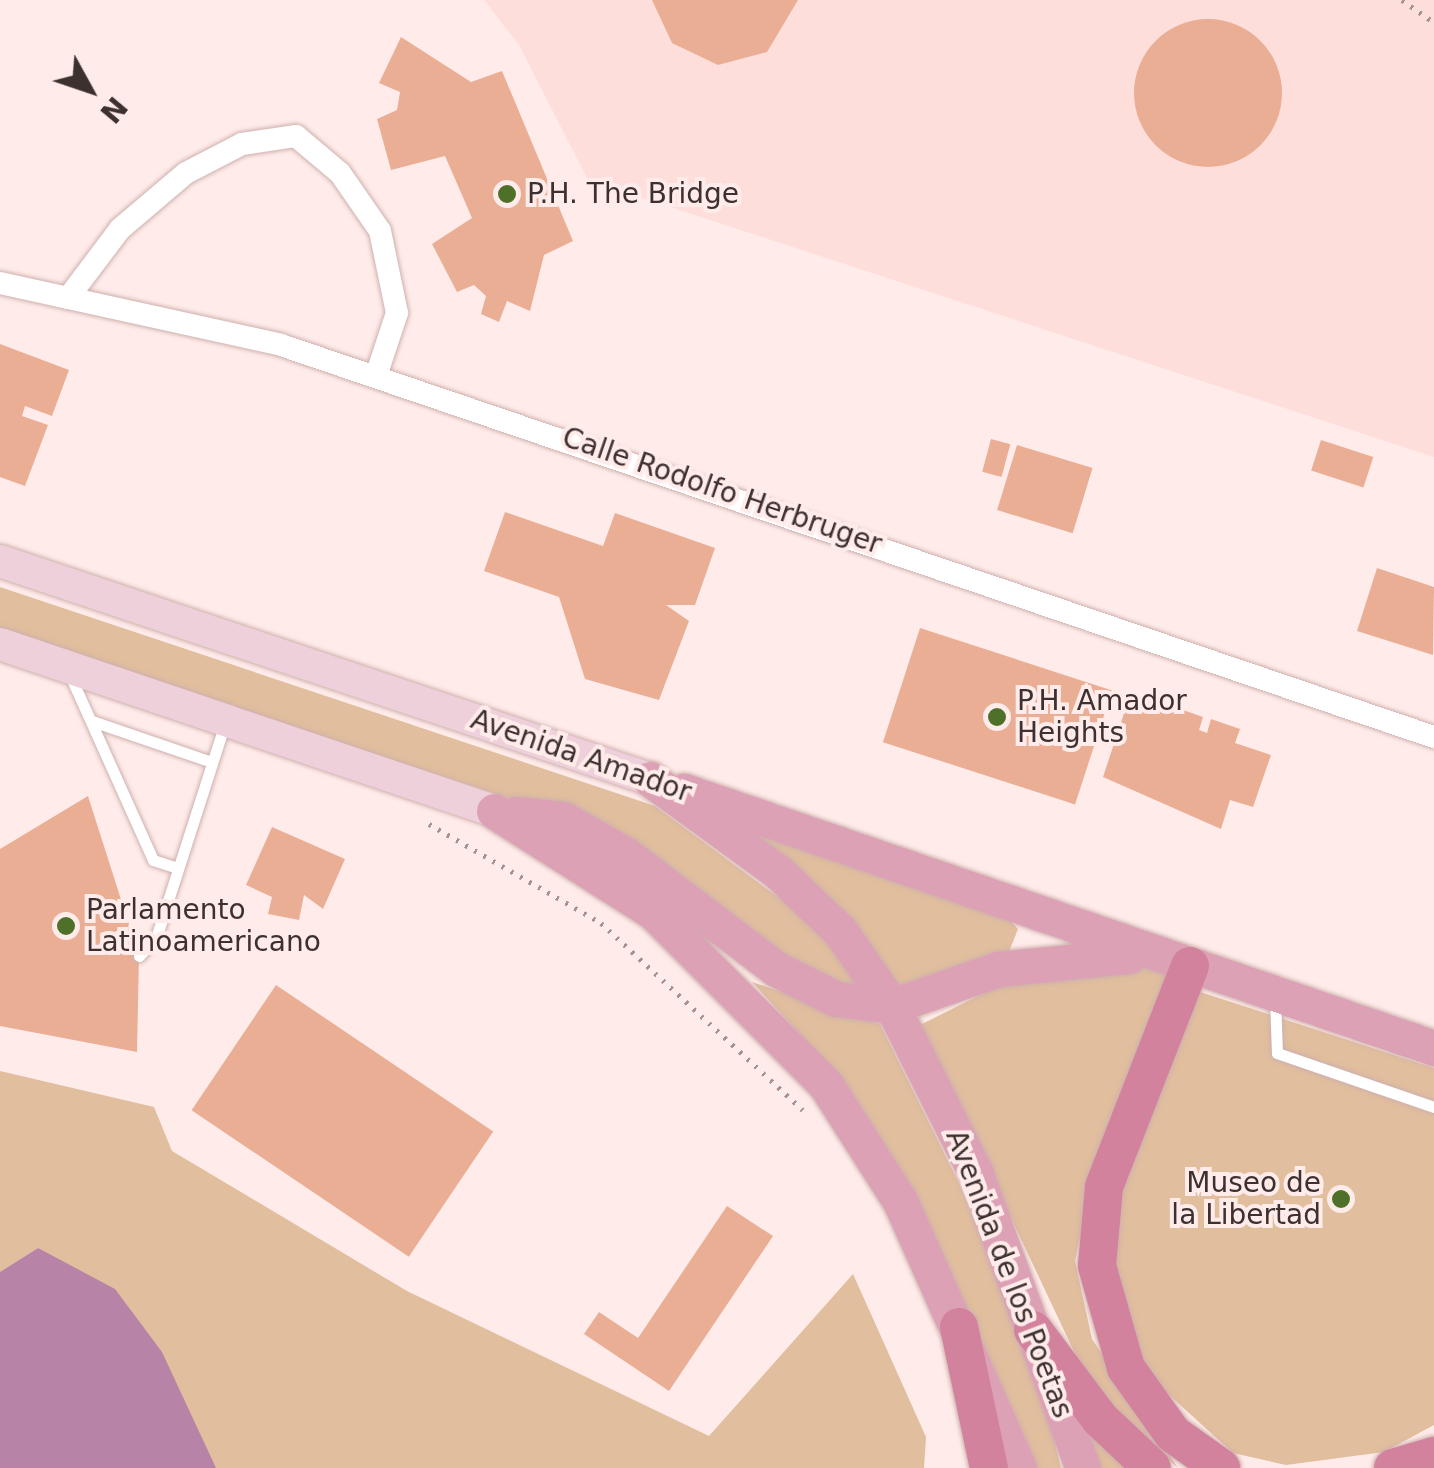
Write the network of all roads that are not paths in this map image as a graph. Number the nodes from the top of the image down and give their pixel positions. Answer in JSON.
{"nodes":[{"id":1,"x":0,"y":283,"type":"edge"},
{"id":2,"x":68,"y":298,"type":"junction"},
{"id":3,"x":376,"y":376,"type":"junction"},
{"id":4,"x":0,"y":561,"type":"edge"},
{"id":5,"x":0,"y":644,"type":"edge"},
{"id":6,"x":65,"y":666,"type":"junction"},
{"id":7,"x":227,"y":719,"type":"junction"},
{"id":8,"x":92,"y":722,"type":"junction"},
{"id":9,"x":1434,"y":736,"type":"edge"},
{"id":10,"x":212,"y":762,"type":"junction"},
{"id":11,"x":650,"y":779,"type":"junction"},
{"id":12,"x":494,"y":811,"type":"junction"},
{"id":13,"x":177,"y":868,"type":"junction"},
{"id":14,"x":139,"y":956,"type":"dead end"},
{"id":15,"x":1175,"y":962,"type":"junction"},
{"id":16,"x":1275,"y":994,"type":"junction"},
{"id":17,"x":892,"y":1006,"type":"junction"},
{"id":18,"x":1434,"y":1048,"type":"edge"},
{"id":19,"x":1434,"y":1107,"type":"edge"},
{"id":20,"x":959,"y":1326,"type":"junction"},
{"id":21,"x":1033,"y":1330,"type":"junction"},
{"id":22,"x":1434,"y":1456,"type":"edge"},
{"id":23,"x":989,"y":1468,"type":"edge"},
{"id":24,"x":1020,"y":1468,"type":"edge"},
{"id":25,"x":1083,"y":1468,"type":"edge"},
{"id":26,"x":1152,"y":1468,"type":"edge"},
{"id":27,"x":1221,"y":1468,"type":"edge"},
{"id":28,"x":1392,"y":1468,"type":"edge"},
{"id":29,"x":1412,"y":1468,"type":"edge"}],
"edges":[{"from":1,"to":2,"type":"street","name":"Calle Rodolfo Herbruger"},
{"from":2,"to":3,"type":"street","name":"Calle Rodolfo Herbruger"},
{"from":2,"to":3,"type":"street"},
{"from":3,"to":9,"type":"street","name":"Calle Rodolfo Herbruger"},
{"from":4,"to":11,"type":"main road","name":"Avenida Amador"},
{"from":5,"to":6,"type":"main road"},
{"from":6,"to":7,"type":"main road"},
{"from":6,"to":8,"type":"lane"},
{"from":7,"to":10,"type":"lane"},
{"from":7,"to":12,"type":"main road"},
{"from":8,"to":10,"type":"lane"},
{"from":8,"to":13,"type":"lane"},
{"from":10,"to":13,"type":"lane"},
{"from":11,"to":15,"type":"main road","name":"Avenida Amador"},
{"from":11,"to":17,"type":"main road","name":"Avenida de los Poetas"},
{"from":12,"to":17,"type":"main road"},
{"from":12,"to":20,"type":"main road"},
{"from":13,"to":14,"type":"lane"},
{"from":15,"to":16,"type":"main road","name":"Avenida Amador"},
{"from":15,"to":17,"type":"main road","name":"Avenida Amador"},
{"from":15,"to":27,"type":"highway"},
{"from":16,"to":18,"type":"main road","name":"Avenida Amador"},
{"from":16,"to":19,"type":"lane"},
{"from":17,"to":21,"type":"main road","name":"Avenida de los Poetas"},
{"from":20,"to":23,"type":"highway"},
{"from":20,"to":24,"type":"main road"},
{"from":21,"to":25,"type":"main road","name":"Avenida de los Poetas"},
{"from":21,"to":26,"type":"highway"},
{"from":22,"to":28,"type":"highway"},
{"from":22,"to":29,"type":"highway"}]}
